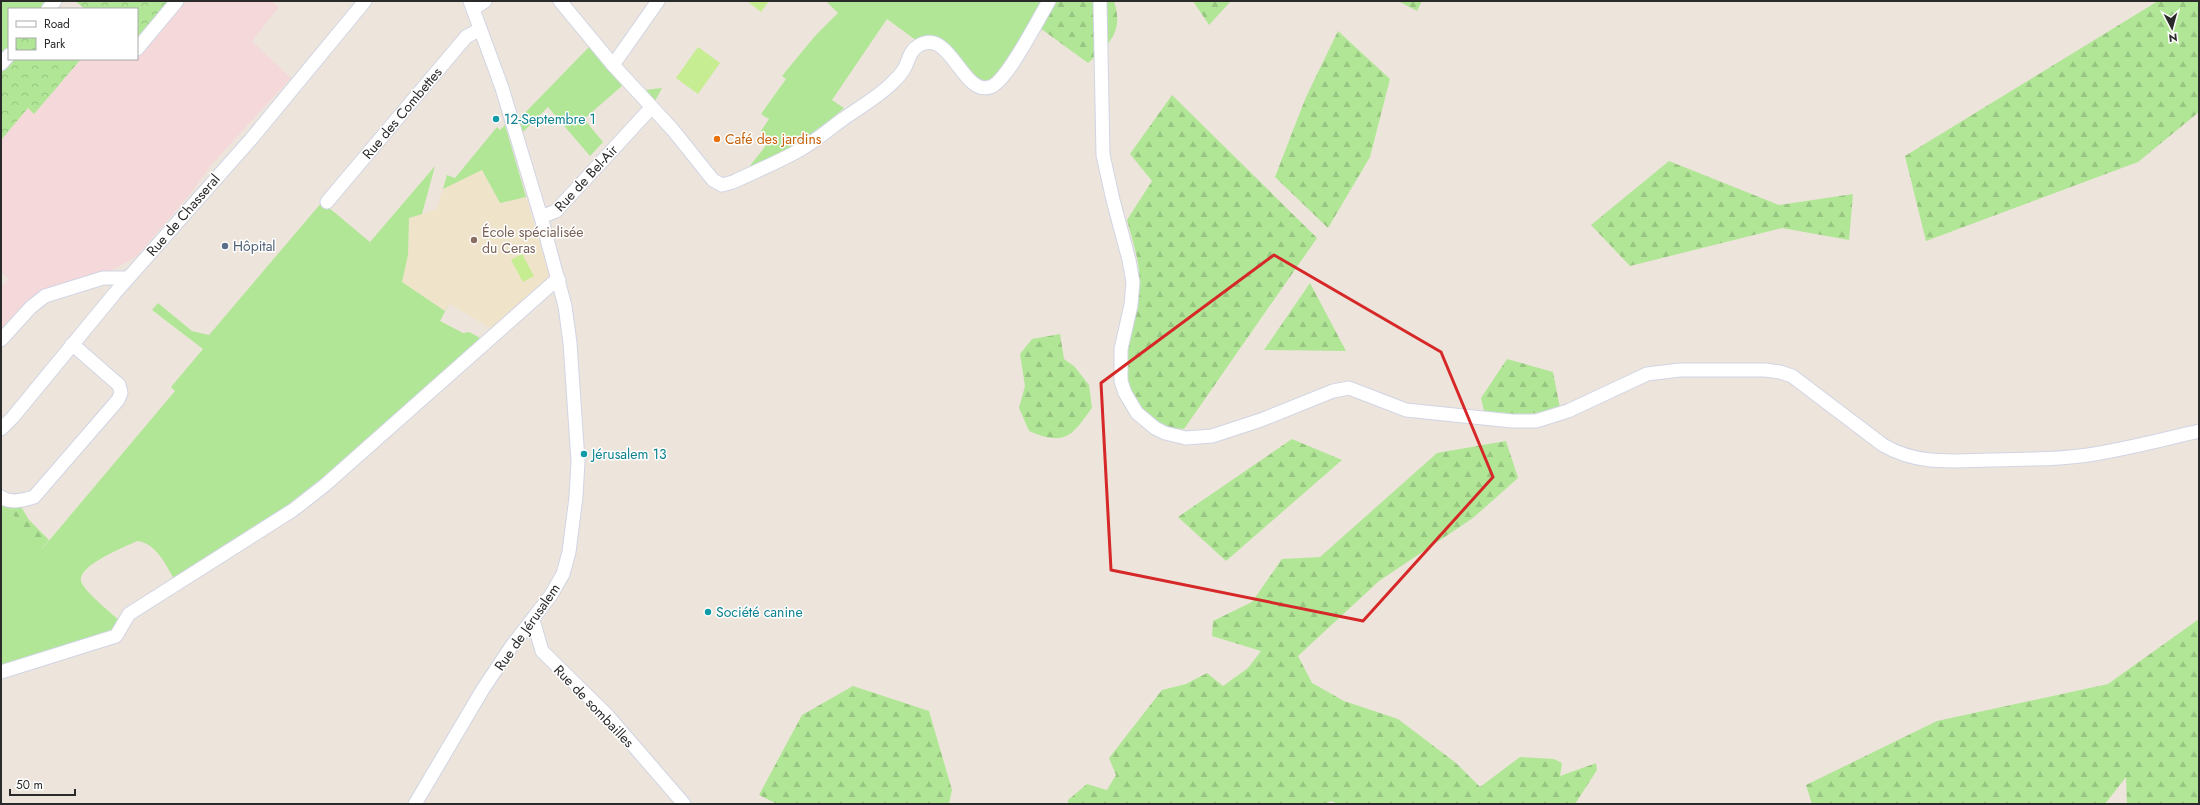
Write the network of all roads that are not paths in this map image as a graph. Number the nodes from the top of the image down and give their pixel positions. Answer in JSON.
{"nodes":[{"id":1,"x":177,"y":1,"type":"edge"},
{"id":2,"x":365,"y":1,"type":"edge"},
{"id":3,"x":485,"y":1,"type":"edge"},
{"id":4,"x":560,"y":1,"type":"edge"},
{"id":5,"x":658,"y":1,"type":"edge"},
{"id":6,"x":1049,"y":1,"type":"edge"},
{"id":7,"x":1100,"y":1,"type":"edge"},
{"id":8,"x":471,"y":5,"type":"edge"},
{"id":9,"x":480,"y":29,"type":"junction"},
{"id":10,"x":138,"y":47,"type":"edge"},
{"id":11,"x":8,"y":56,"type":"edge"},
{"id":12,"x":1,"y":64,"type":"edge"},
{"id":13,"x":613,"y":65,"type":"junction"},
{"id":14,"x":651,"y":108,"type":"junction"},
{"id":15,"x":327,"y":202,"type":"dead end"},
{"id":16,"x":541,"y":217,"type":"junction"},
{"id":17,"x":128,"y":278,"type":"junction"},
{"id":18,"x":559,"y":280,"type":"junction"},
{"id":19,"x":1,"y":340,"type":"edge"},
{"id":20,"x":72,"y":344,"type":"junction"},
{"id":21,"x":1,"y":429,"type":"edge"},
{"id":22,"x":2199,"y":431,"type":"edge"},
{"id":23,"x":1,"y":498,"type":"edge"},
{"id":24,"x":533,"y":620,"type":"junction"},
{"id":25,"x":1,"y":672,"type":"edge"},
{"id":26,"x":415,"y":804,"type":"edge"},
{"id":27,"x":684,"y":804,"type":"edge"}],
"edges":[{"from":1,"to":10,"type":"street"},
{"from":2,"to":17,"type":"street","name":"Rue de Chasseral"},
{"from":3,"to":8,"type":"street"},
{"from":4,"to":13,"type":"street"},
{"from":5,"to":13,"type":"street"},
{"from":6,"to":14,"type":"street"},
{"from":7,"to":22,"type":"street"},
{"from":8,"to":9,"type":"street","name":"Rue de Bel-Air"},
{"from":9,"to":15,"type":"street","name":"Rue des Combettes"},
{"from":9,"to":16,"type":"street","name":"Rue de Bel-Air"},
{"from":11,"to":12,"type":"street"},
{"from":13,"to":14,"type":"street"},
{"from":14,"to":16,"type":"street","name":"Rue de Bel-Air"},
{"from":16,"to":18,"type":"street","name":"Rue de Jérusalem"},
{"from":17,"to":19,"type":"street"},
{"from":17,"to":20,"type":"street","name":"Rue de Chasseral"},
{"from":18,"to":24,"type":"street","name":"Rue de Jérusalem"},
{"from":18,"to":25,"type":"street"},
{"from":20,"to":21,"type":"street","name":"Rue de Chasseral"},
{"from":20,"to":23,"type":"street"},
{"from":24,"to":26,"type":"street","name":"Rue de Jérusalem"},
{"from":24,"to":27,"type":"street","name":"Rue de sombailles"}]}
